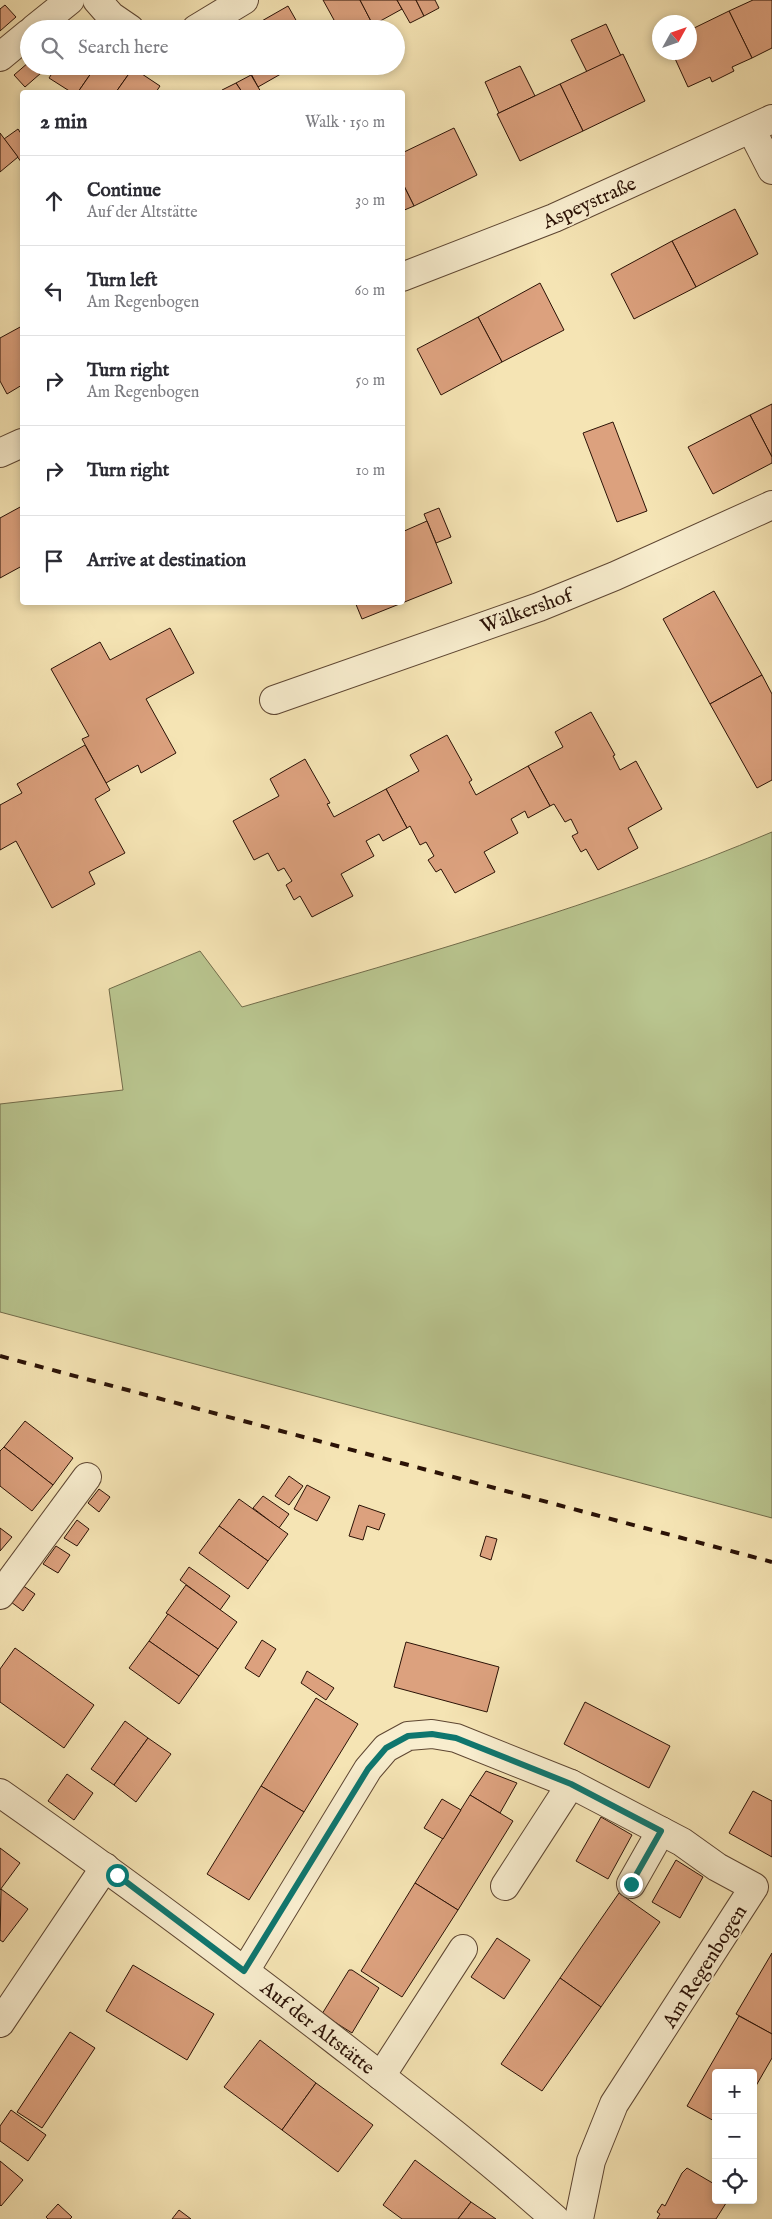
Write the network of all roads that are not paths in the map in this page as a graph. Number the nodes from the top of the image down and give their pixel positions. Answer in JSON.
{"nodes":[{"id":1,"x":70,"y":0,"type":"edge"},
{"id":2,"x":96,"y":0,"type":"edge"},
{"id":3,"x":244,"y":0,"type":"edge"},
{"id":4,"x":45,"y":20,"type":"edge"},
{"id":5,"x":117,"y":20,"type":"edge"},
{"id":6,"x":211,"y":20,"type":"edge"},
{"id":7,"x":20,"y":40,"type":"edge"},
{"id":8,"x":0,"y":57,"type":"edge"},
{"id":9,"x":762,"y":124,"type":"edge"},
{"id":10,"x":772,"y":170,"type":"edge"},
{"id":11,"x":405,"y":276,"type":"edge"},
{"id":12,"x":20,"y":444,"type":"edge"},
{"id":13,"x":0,"y":453,"type":"edge"},
{"id":14,"x":772,"y":505,"type":"edge"},
{"id":15,"x":274,"y":700,"type":"dead end"},
{"id":16,"x":87,"y":1477,"type":"dead end"},
{"id":17,"x":0,"y":1595,"type":"edge"},
{"id":18,"x":571,"y":1784,"type":"junction"},
{"id":19,"x":0,"y":1793,"type":"edge"},
{"id":20,"x":661,"y":1831,"type":"junction"},
{"id":21,"x":105,"y":1867,"type":"junction"},
{"id":22,"x":631,"y":1884,"type":"dead end"},
{"id":23,"x":505,"y":1886,"type":"dead end"},
{"id":24,"x":464,"y":1949,"type":"dead end"},
{"id":25,"x":244,"y":1971,"type":"junction"},
{"id":26,"x":0,"y":2023,"type":"edge"},
{"id":27,"x":381,"y":2076,"type":"junction"},
{"id":28,"x":555,"y":2219,"type":"edge"},
{"id":29,"x":579,"y":2219,"type":"edge"}],
"edges":[{"from":1,"to":4,"type":"street"},
{"from":2,"to":5,"type":"street"},
{"from":3,"to":6,"type":"street"},
{"from":7,"to":8,"type":"street"},
{"from":9,"to":10,"type":"street"},
{"from":9,"to":11,"type":"street","name":"Aspeystraße"},
{"from":12,"to":13,"type":"street"},
{"from":14,"to":15,"type":"street","name":"Wälkershof"},
{"from":16,"to":17,"type":"street"},
{"from":18,"to":20,"type":"street","name":"Am Regenbogen"},
{"from":18,"to":23,"type":"street"},
{"from":18,"to":25,"type":"street","name":"Am Regenbogen"},
{"from":19,"to":21,"type":"street","name":"Auf der Altstätte"},
{"from":20,"to":22,"type":"street"},
{"from":20,"to":29,"type":"street","name":"Am Regenbogen"},
{"from":21,"to":25,"type":"street","name":"Auf der Altstätte"},
{"from":21,"to":26,"type":"street"},
{"from":24,"to":27,"type":"street"},
{"from":25,"to":27,"type":"street","name":"Auf der Altstätte"},
{"from":27,"to":28,"type":"street","name":"Auf der Altstätte"}]}
